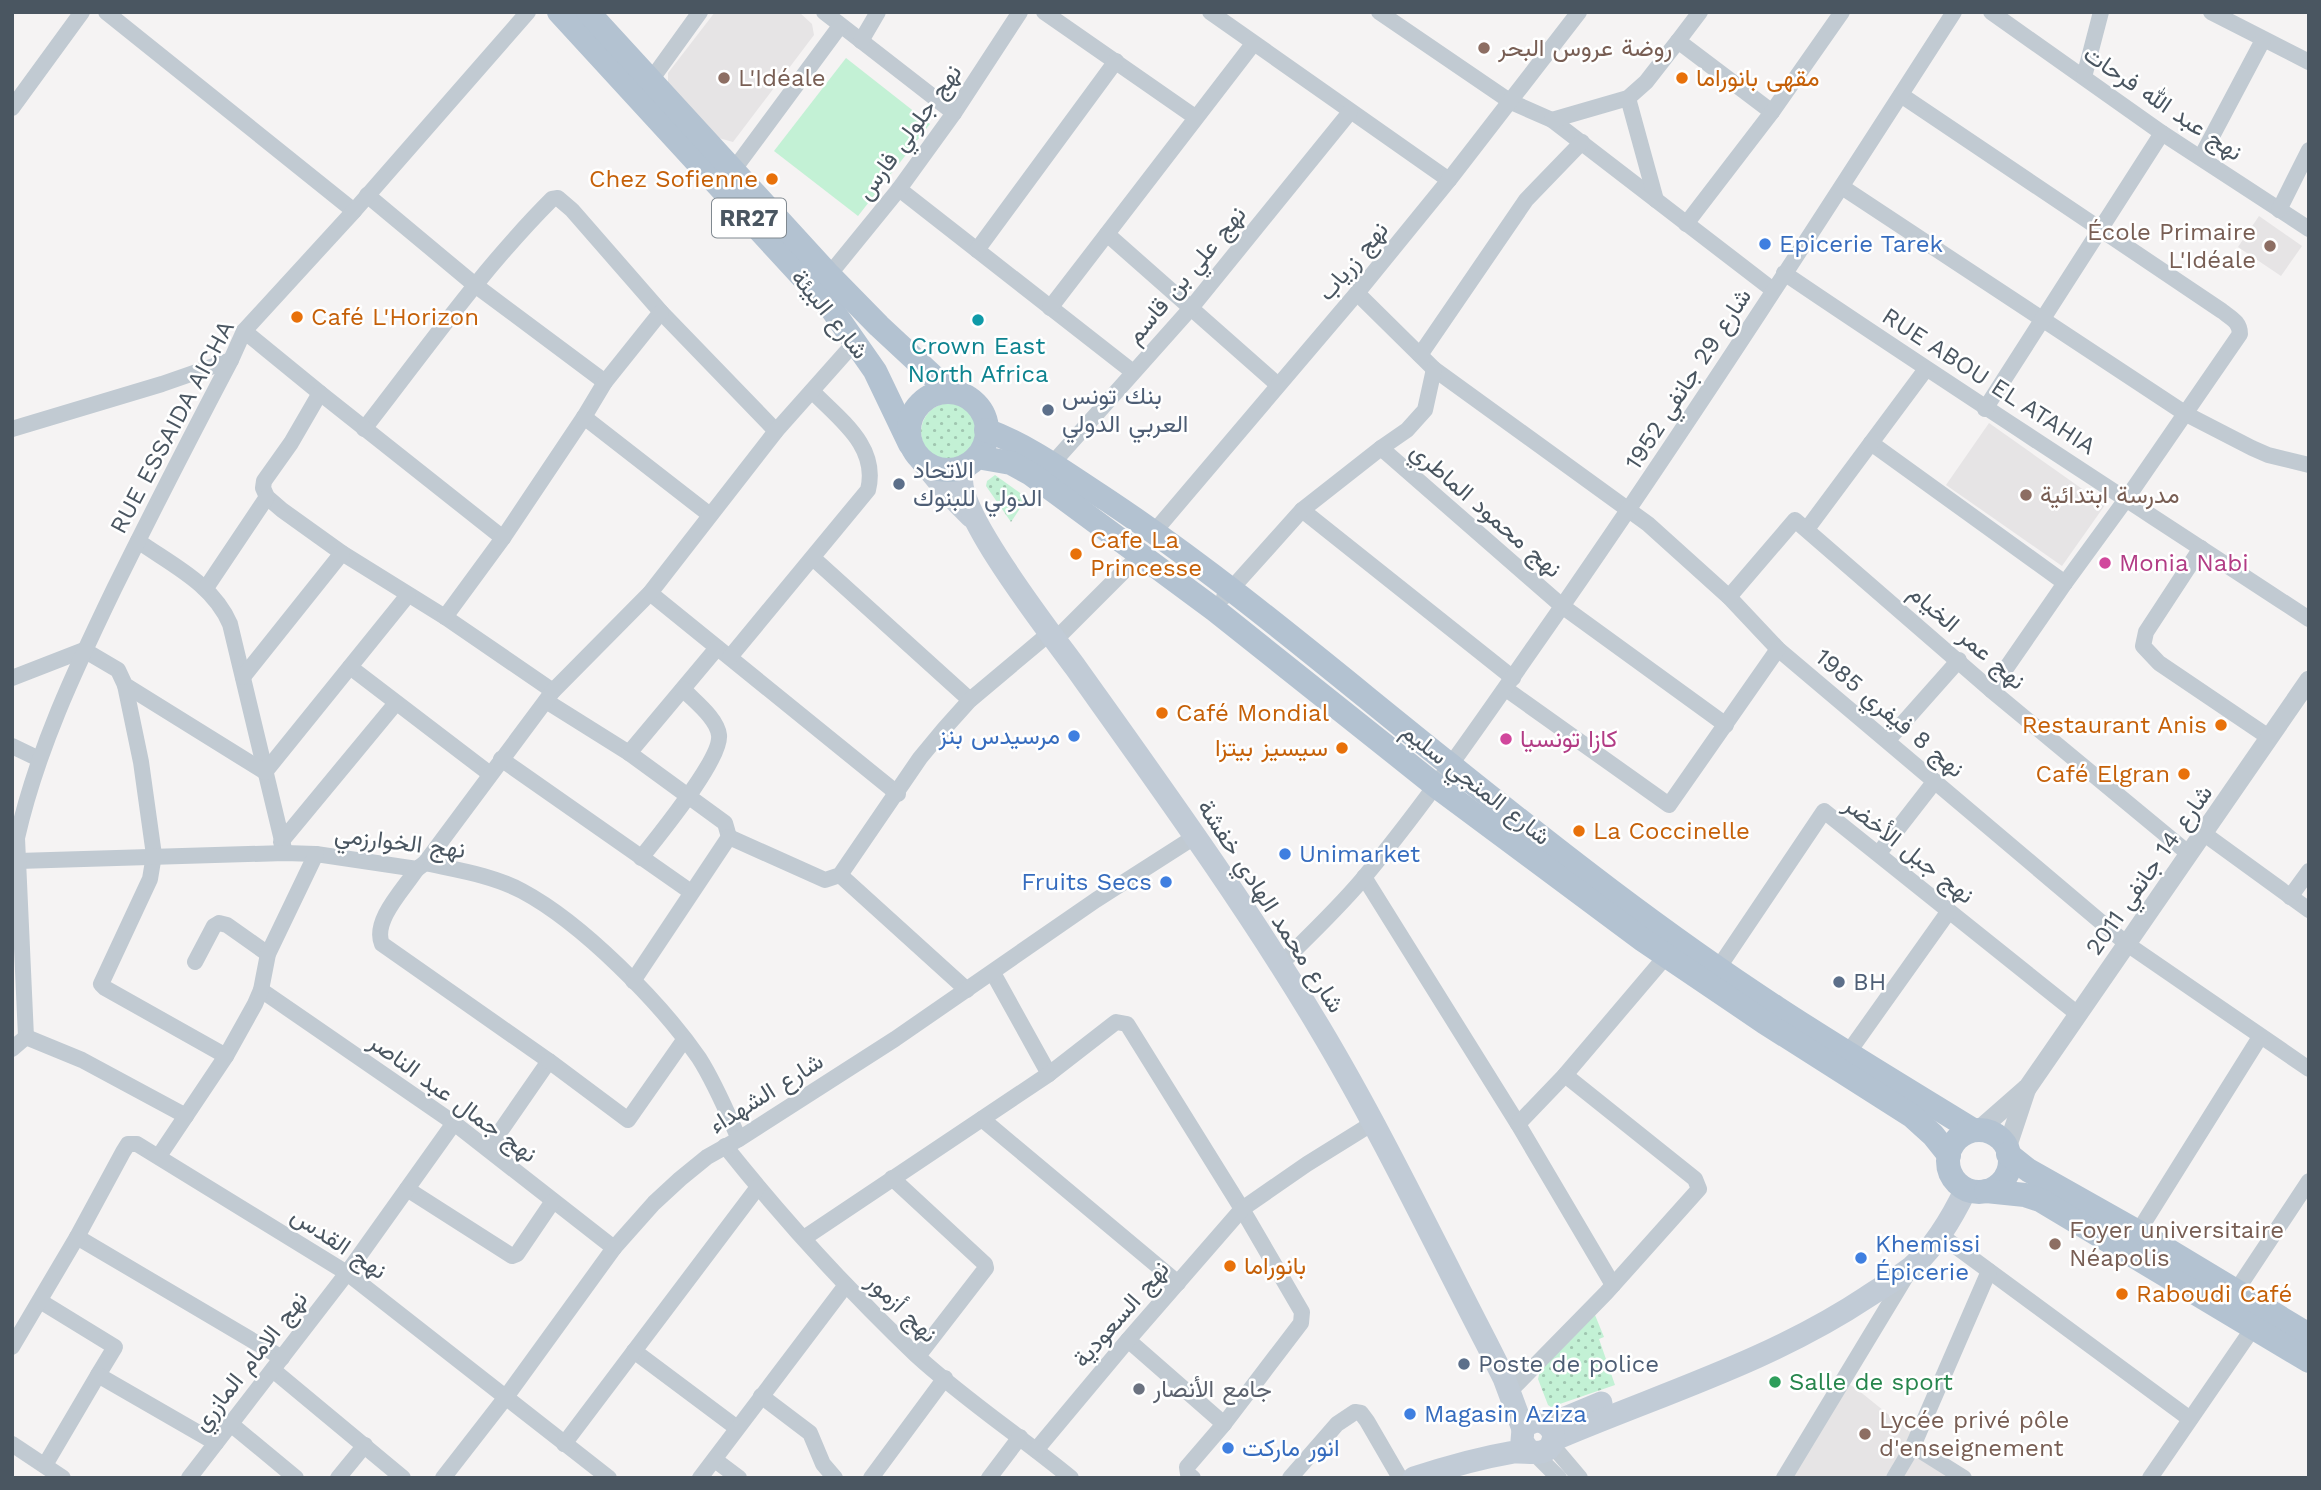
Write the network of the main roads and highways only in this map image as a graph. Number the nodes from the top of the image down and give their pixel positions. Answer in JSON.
{"nodes":[{"id":1,"x":559,"y":12,"type":"edge"},
{"id":2,"x":588,"y":12,"type":"edge"},
{"id":3,"x":950,"y":392,"type":"junction"},
{"id":4,"x":986,"y":430,"type":"junction"},
{"id":5,"x":916,"y":452,"type":"junction"},
{"id":6,"x":972,"y":461,"type":"junction"},
{"id":7,"x":974,"y":518,"type":"junction"},
{"id":8,"x":1976,"y":1130,"type":"junction"},
{"id":9,"x":2008,"y":1151,"type":"junction"},
{"id":10,"x":1949,"y":1155,"type":"junction"},
{"id":11,"x":1969,"y":1187,"type":"junction"},
{"id":12,"x":2309,"y":1335,"type":"edge"},
{"id":13,"x":1487,"y":1344,"type":"junction"},
{"id":14,"x":2309,"y":1361,"type":"edge"},
{"id":15,"x":1538,"y":1437,"type":"junction"},
{"id":16,"x":1414,"y":1478,"type":"edge"}],
"edges":[{"from":1,"to":5,"type":"main road","name":"شارع البيئة","number":"RR27"},
{"from":2,"to":3,"type":"main road","name":"شارع البيئة","number":"RR27"},
{"from":3,"to":4,"type":"main road","number":"RR27"},
{"from":3,"to":5,"type":"main road"},
{"from":4,"to":6,"type":"main road"},
{"from":4,"to":8,"type":"main road","name":"شارع المنجي سليم"},
{"from":5,"to":6,"type":"main road"},
{"from":5,"to":7,"type":"main road"},
{"from":6,"to":7,"type":"main road"},
{"from":6,"to":10,"type":"main road","name":"شارع المنجي سليم"},
{"from":7,"to":13,"type":"main road","name":"شارع محمد الهادي خفشة"},
{"from":8,"to":9,"type":"main road"},
{"from":8,"to":10,"type":"main road"},
{"from":9,"to":11,"type":"main road"},
{"from":9,"to":12,"type":"main road"},
{"from":10,"to":11,"type":"main road"},
{"from":11,"to":14,"type":"main road"},
{"from":11,"to":15,"type":"main road"},
{"from":11,"to":15,"type":"main road"},
{"from":13,"to":15,"type":"main road","name":"شارع محمد الهادي خفشة"},
{"from":13,"to":15,"type":"main road","name":"شارع محمد الهادي خفشة"},
{"from":15,"to":16,"type":"main road"}]}
